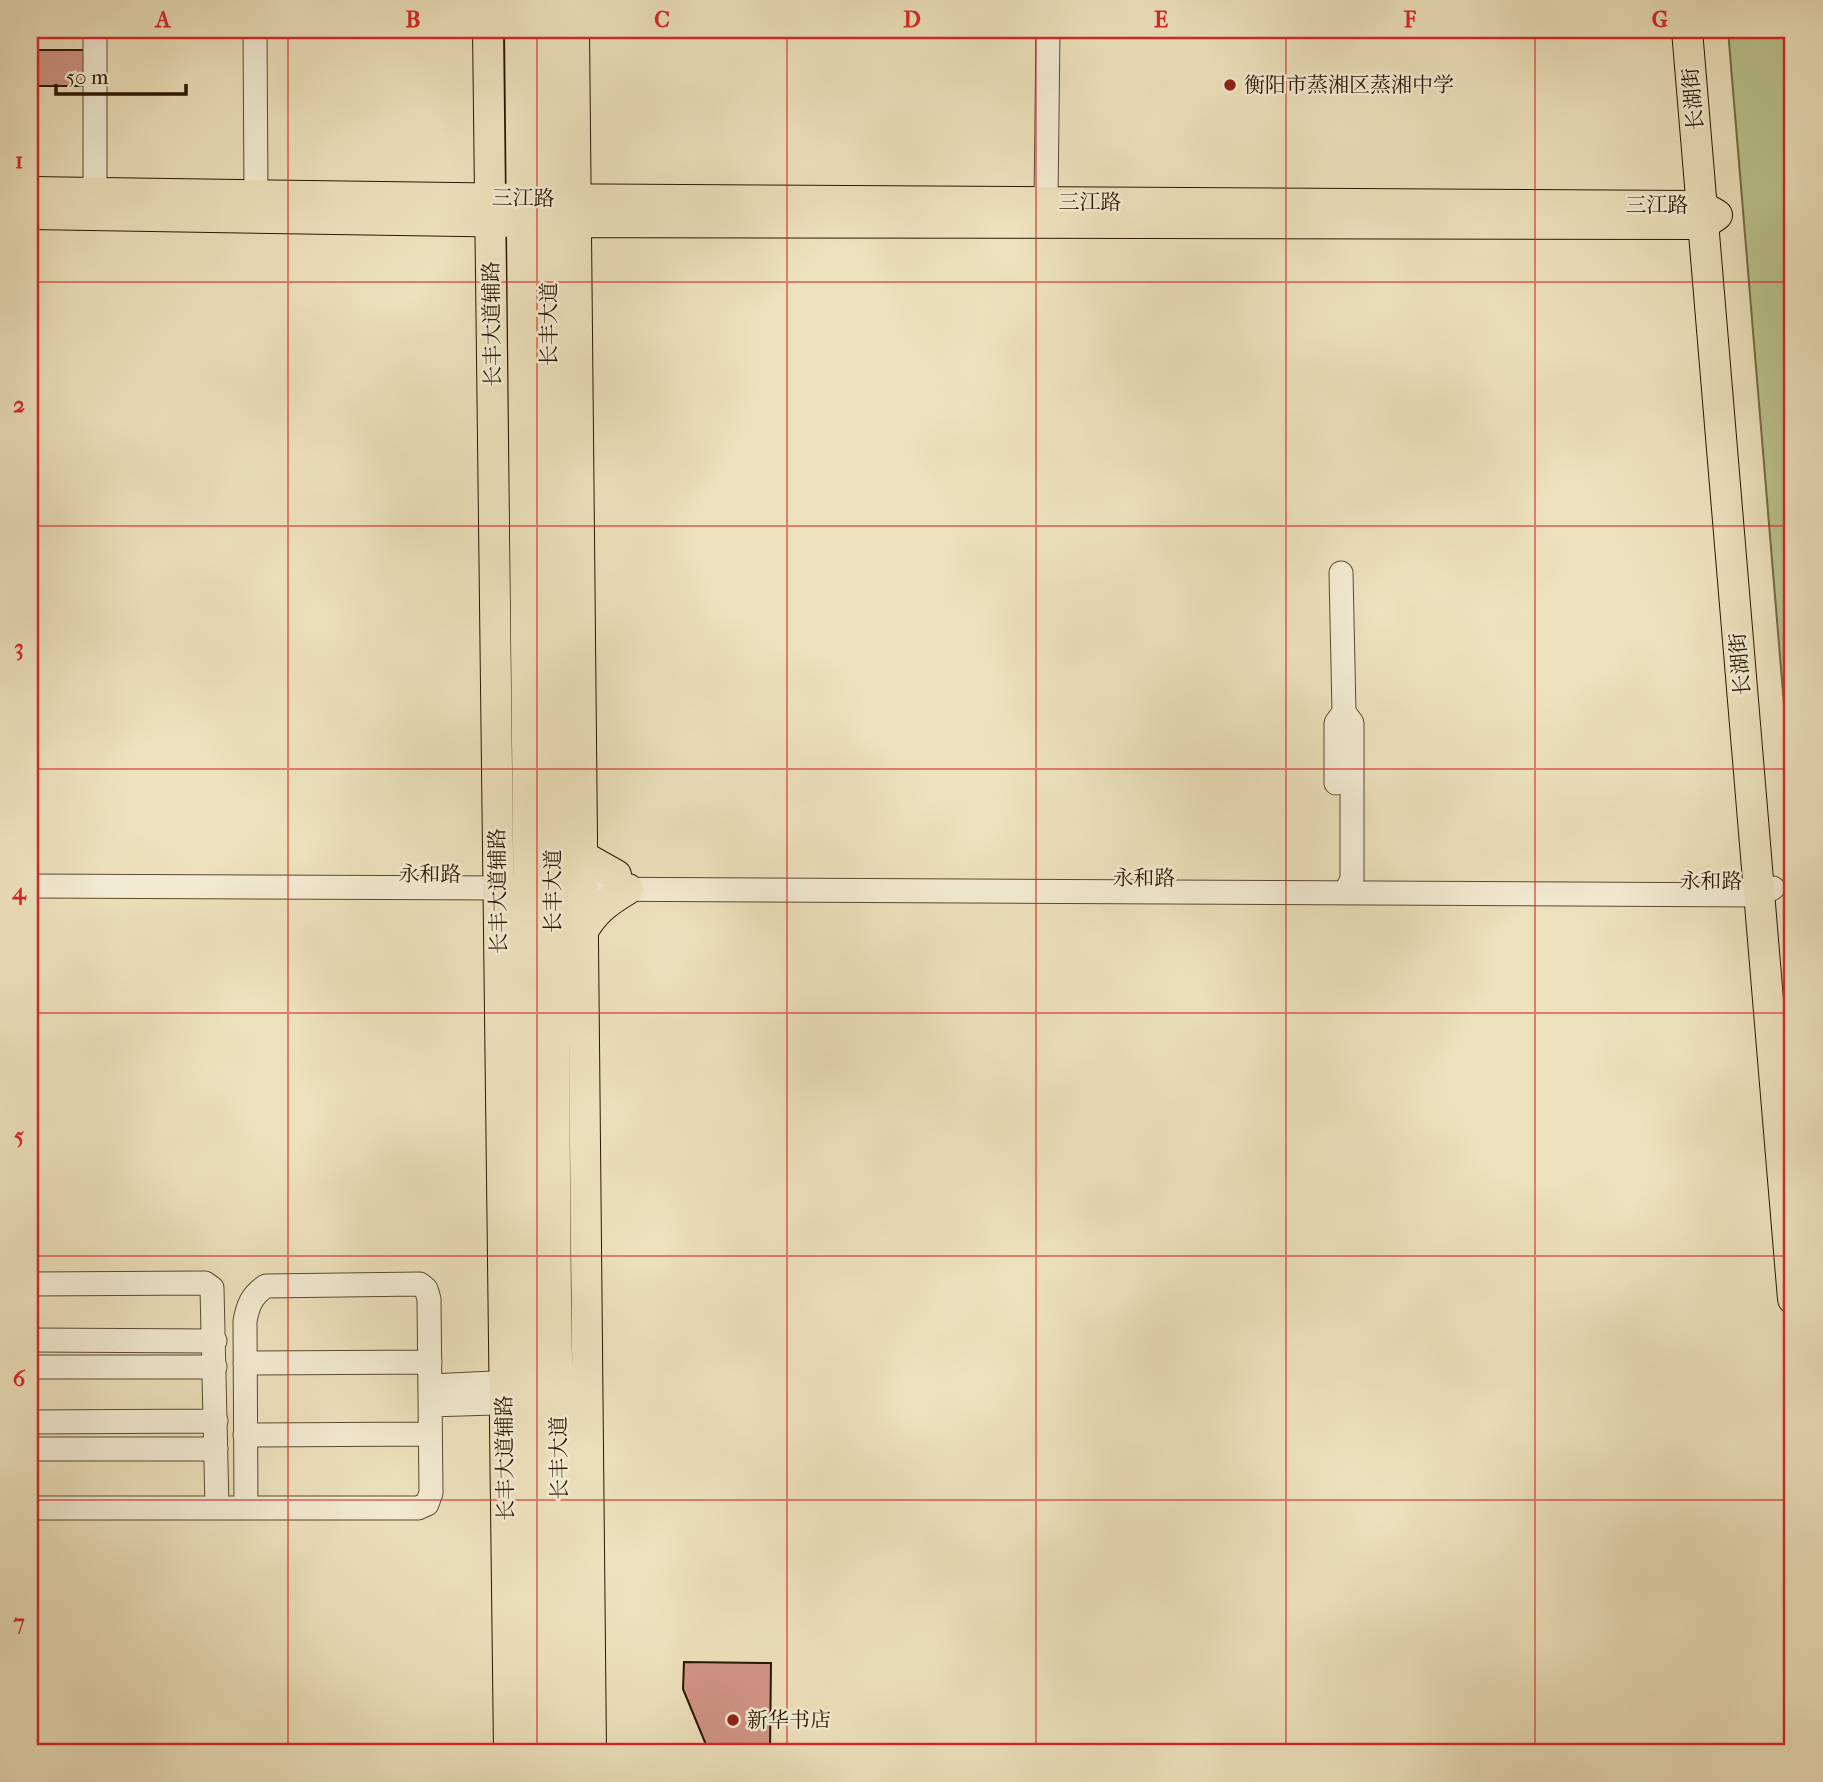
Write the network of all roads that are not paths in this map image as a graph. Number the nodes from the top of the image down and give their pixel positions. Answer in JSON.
{"nodes":[{"id":1,"x":95,"y":30,"type":"edge"},
{"id":2,"x":255,"y":30,"type":"edge"},
{"id":3,"x":488,"y":30,"type":"edge"},
{"id":4,"x":520,"y":30,"type":"edge"},
{"id":5,"x":546,"y":30,"type":"edge"},
{"id":6,"x":574,"y":30,"type":"edge"},
{"id":7,"x":1048,"y":30,"type":"edge"},
{"id":8,"x":1687,"y":30,"type":"edge"},
{"id":9,"x":1702,"y":30,"type":"edge"},
{"id":10,"x":30,"y":192,"type":"edge"},
{"id":11,"x":95,"y":193,"type":"junction"},
{"id":12,"x":256,"y":195,"type":"junction"},
{"id":13,"x":1046,"y":202,"type":"junction"},
{"id":14,"x":491,"y":210,"type":"junction"},
{"id":15,"x":549,"y":210,"type":"junction"},
{"id":16,"x":30,"y":214,"type":"edge"},
{"id":17,"x":1708,"y":215,"type":"junction"},
{"id":18,"x":1340,"y":573,"type":"dead end"},
{"id":19,"x":30,"y":872,"type":"edge"},
{"id":20,"x":544,"y":879,"type":"junction"},
{"id":21,"x":622,"y":882,"type":"junction"},
{"id":22,"x":1345,"y":884,"type":"junction"},
{"id":23,"x":30,"y":886,"type":"edge"},
{"id":24,"x":1764,"y":888,"type":"junction"},
{"id":25,"x":581,"y":935,"type":"junction"},
{"id":26,"x":1793,"y":1139,"type":"edge"},
{"id":27,"x":555,"y":1192,"type":"junction"},
{"id":28,"x":585,"y":1192,"type":"junction"},
{"id":29,"x":30,"y":1284,"type":"edge"},
{"id":30,"x":1793,"y":1298,"type":"edge"},
{"id":31,"x":30,"y":1340,"type":"edge"},
{"id":32,"x":215,"y":1341,"type":"junction"},
{"id":33,"x":430,"y":1362,"type":"junction"},
{"id":34,"x":245,"y":1363,"type":"junction"},
{"id":35,"x":30,"y":1367,"type":"edge"},
{"id":36,"x":215,"y":1367,"type":"junction"},
{"id":37,"x":531,"y":1391,"type":"junction"},
{"id":38,"x":430,"y":1396,"type":"junction"},
{"id":39,"x":216,"y":1421,"type":"junction"},
{"id":40,"x":30,"y":1422,"type":"edge"},
{"id":41,"x":430,"y":1434,"type":"junction"},
{"id":42,"x":245,"y":1435,"type":"junction"},
{"id":43,"x":30,"y":1449,"type":"edge"},
{"id":44,"x":216,"y":1449,"type":"junction"},
{"id":45,"x":30,"y":1508,"type":"edge"},
{"id":46,"x":217,"y":1508,"type":"junction"},
{"id":47,"x":246,"y":1508,"type":"junction"},
{"id":48,"x":509,"y":1752,"type":"edge"},
{"id":49,"x":537,"y":1752,"type":"edge"},
{"id":50,"x":564,"y":1752,"type":"edge"},
{"id":51,"x":591,"y":1752,"type":"edge"}],
"edges":[{"from":1,"to":11,"type":"street"},
{"from":2,"to":12,"type":"street"},
{"from":3,"to":14,"type":"main road","name":"长丰大道辅路"},
{"from":4,"to":15,"type":"main road","name":"长丰大道"},
{"from":5,"to":15,"type":"main road","name":"长丰大道"},
{"from":6,"to":15,"type":"main road","name":"长丰大道辅路"},
{"from":7,"to":13,"type":"street"},
{"from":8,"to":17,"type":"main road","name":"长湖街"},
{"from":9,"to":17,"type":"main road","name":"长湖街"},
{"from":10,"to":11,"type":"main road","name":"三江路"},
{"from":11,"to":12,"type":"main road","name":"三江路"},
{"from":12,"to":14,"type":"main road","name":"三江路"},
{"from":13,"to":15,"type":"main road","name":"三江路"},
{"from":13,"to":17,"type":"main road","name":"三江路"},
{"from":14,"to":15,"type":"main road","name":"三江路"},
{"from":14,"to":16,"type":"main road","name":"三江路"},
{"from":14,"to":20,"type":"main road","name":"长丰大道辅路"},
{"from":15,"to":17,"type":"main road","name":"三江路"},
{"from":15,"to":20,"type":"main road","name":"长丰大道"},
{"from":15,"to":20,"type":"main road","name":"长丰大道辅路"},
{"from":15,"to":20,"type":"main road","name":"长丰大道"},
{"from":17,"to":24,"type":"main road","name":"长湖街"},
{"from":18,"to":22,"type":"street"},
{"from":19,"to":20,"type":"street","name":"永和路"},
{"from":20,"to":21,"type":"main road"},
{"from":20,"to":23,"type":"street","name":"永和路"},
{"from":20,"to":25,"type":"main road","name":"长丰大道辅路"},
{"from":20,"to":27,"type":"main road","name":"长丰大道"},
{"from":20,"to":37,"type":"main road","name":"长丰大道"},
{"from":21,"to":22,"type":"street","name":"永和路"},
{"from":21,"to":25,"type":"main road"},
{"from":22,"to":24,"type":"street","name":"永和路"},
{"from":24,"to":26,"type":"main road","name":"长湖街"},
{"from":24,"to":30,"type":"main road","name":"长湖街"},
{"from":25,"to":28,"type":"main road","name":"长丰大道辅路"},
{"from":27,"to":28,"type":"main road"},
{"from":27,"to":37,"type":"main road","name":"长丰大道"},
{"from":28,"to":51,"type":"main road","name":"长丰大道辅路"},
{"from":29,"to":32,"type":"street"},
{"from":31,"to":32,"type":"street"},
{"from":32,"to":36,"type":"street"},
{"from":33,"to":34,"type":"street"},
{"from":33,"to":34,"type":"street"},
{"from":33,"to":38,"type":"street"},
{"from":34,"to":42,"type":"street"},
{"from":35,"to":36,"type":"street"},
{"from":36,"to":39,"type":"street"},
{"from":37,"to":38,"type":"street"},
{"from":37,"to":48,"type":"main road","name":"长丰大道辅路"},
{"from":37,"to":49,"type":"main road","name":"长丰大道"},
{"from":37,"to":50,"type":"main road","name":"长丰大道"},
{"from":38,"to":41,"type":"street"},
{"from":39,"to":40,"type":"street"},
{"from":39,"to":44,"type":"street"},
{"from":41,"to":42,"type":"street"},
{"from":41,"to":47,"type":"street"},
{"from":42,"to":47,"type":"street"},
{"from":43,"to":44,"type":"street"},
{"from":44,"to":46,"type":"street"},
{"from":45,"to":46,"type":"street"},
{"from":46,"to":47,"type":"street"}]}
